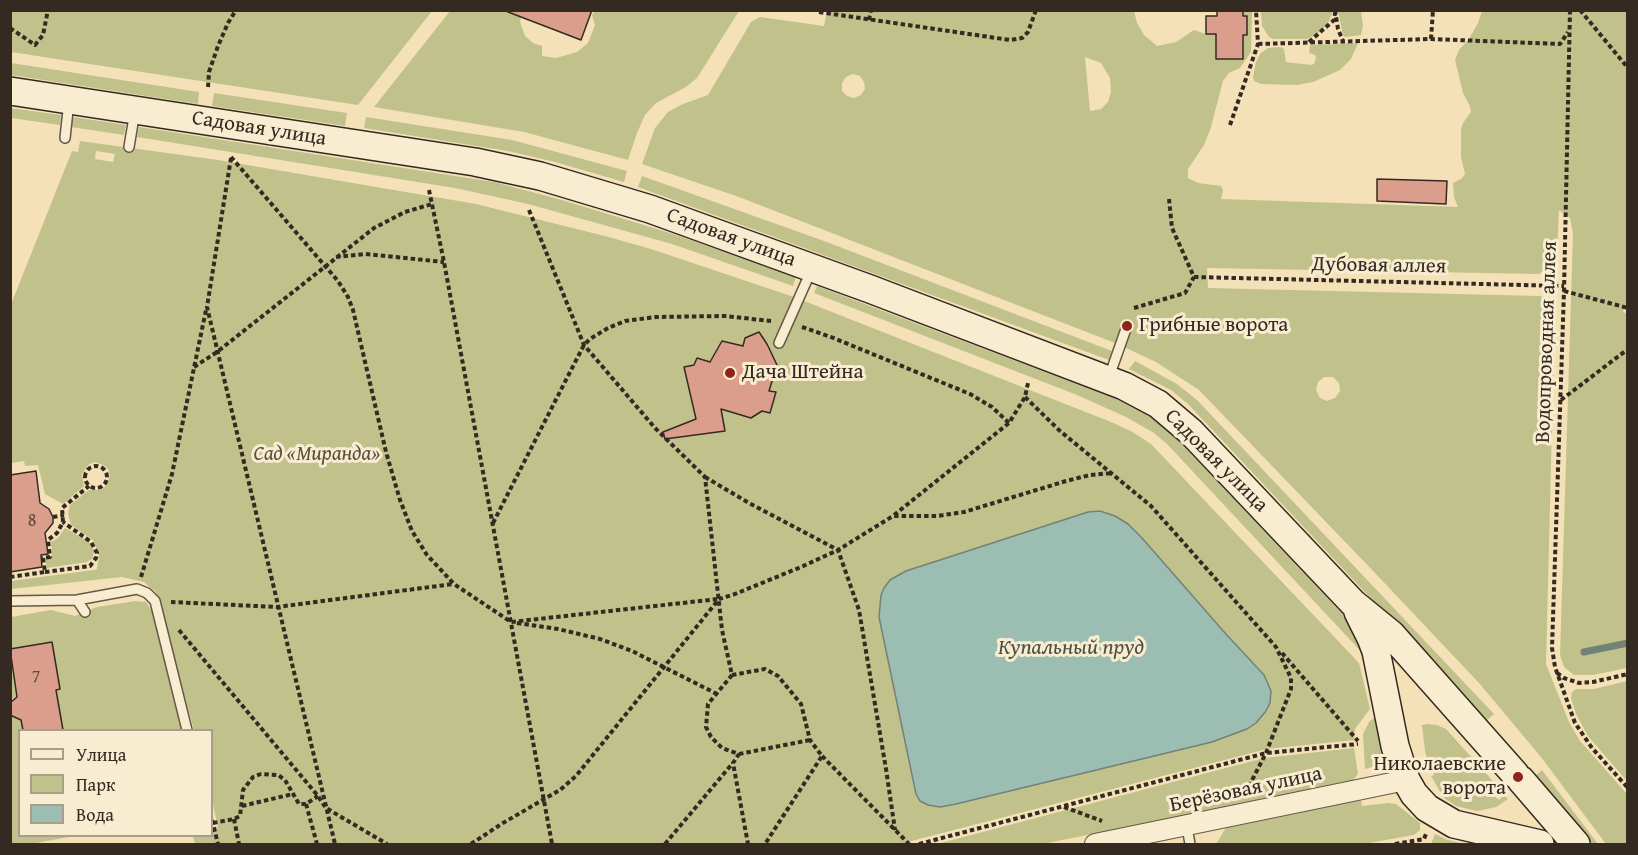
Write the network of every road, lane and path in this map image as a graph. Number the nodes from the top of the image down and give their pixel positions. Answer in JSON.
{"nodes":[{"id":1,"x":48,"y":10,"type":"edge"},
{"id":2,"x":236,"y":10,"type":"edge"},
{"id":3,"x":871,"y":10,"type":"edge"},
{"id":4,"x":1036,"y":10,"type":"edge"},
{"id":5,"x":1256,"y":10,"type":"edge"},
{"id":6,"x":1433,"y":10,"type":"edge"},
{"id":7,"x":1570,"y":10,"type":"edge"},
{"id":8,"x":1580,"y":10,"type":"edge"},
{"id":9,"x":819,"y":12,"type":"dead end"},
{"id":10,"x":1335,"y":12,"type":"edge"},
{"id":11,"x":869,"y":20,"type":"junction"},
{"id":12,"x":10,"y":28,"type":"edge"},
{"id":13,"x":1569,"y":30,"type":"junction"},
{"id":14,"x":1431,"y":39,"type":"junction"},
{"id":15,"x":1343,"y":41,"type":"junction"},
{"id":16,"x":1309,"y":43,"type":"junction"},
{"id":17,"x":1258,"y":44,"type":"junction"},
{"id":18,"x":1625,"y":63,"type":"edge"},
{"id":19,"x":1628,"y":69,"type":"edge"},
{"id":20,"x":208,"y":87,"type":"dead end"},
{"id":21,"x":10,"y":91,"type":"edge"},
{"id":22,"x":69,"y":100,"type":"junction"},
{"id":23,"x":135,"y":111,"type":"junction"},
{"id":24,"x":1230,"y":125,"type":"dead end"},
{"id":25,"x":65,"y":138,"type":"dead end"},
{"id":26,"x":129,"y":147,"type":"dead end"},
{"id":27,"x":429,"y":190,"type":"dead end"},
{"id":28,"x":1169,"y":198,"type":"dead end"},
{"id":29,"x":432,"y":204,"type":"junction"},
{"id":30,"x":529,"y":210,"type":"dead end"},
{"id":31,"x":336,"y":257,"type":"junction"},
{"id":32,"x":444,"y":262,"type":"junction"},
{"id":33,"x":324,"y":266,"type":"junction"},
{"id":34,"x":813,"y":268,"type":"junction"},
{"id":35,"x":1194,"y":277,"type":"junction"},
{"id":36,"x":1564,"y":288,"type":"junction"},
{"id":37,"x":207,"y":307,"type":"junction"},
{"id":38,"x":1134,"y":308,"type":"dead end"},
{"id":39,"x":1628,"y":308,"type":"edge"},
{"id":40,"x":788,"y":324,"type":"junction"},
{"id":41,"x":1127,"y":326,"type":"dead end"},
{"id":42,"x":779,"y":343,"type":"dead end"},
{"id":43,"x":584,"y":345,"type":"junction"},
{"id":44,"x":1628,"y":349,"type":"edge"},
{"id":45,"x":217,"y":352,"type":"junction"},
{"id":46,"x":194,"y":367,"type":"junction"},
{"id":47,"x":1108,"y":379,"type":"junction"},
{"id":48,"x":1028,"y":383,"type":"dead end"},
{"id":49,"x":1024,"y":397,"type":"junction"},
{"id":50,"x":1560,"y":401,"type":"junction"},
{"id":51,"x":1009,"y":423,"type":"junction"},
{"id":52,"x":1112,"y":473,"type":"junction"},
{"id":53,"x":705,"y":477,"type":"junction"},
{"id":54,"x":89,"y":486,"type":"junction"},
{"id":55,"x":64,"y":515,"type":"junction"},
{"id":56,"x":893,"y":516,"type":"junction"},
{"id":57,"x":53,"y":517,"type":"dead end"},
{"id":58,"x":63,"y":522,"type":"junction"},
{"id":59,"x":493,"y":523,"type":"junction"},
{"id":60,"x":838,"y":550,"type":"junction"},
{"id":61,"x":45,"y":572,"type":"junction"},
{"id":62,"x":10,"y":577,"type":"edge"},
{"id":63,"x":454,"y":584,"type":"junction"},
{"id":64,"x":137,"y":589,"type":"junction"},
{"id":65,"x":719,"y":599,"type":"junction"},
{"id":66,"x":78,"y":600,"type":"junction"},
{"id":67,"x":10,"y":601,"type":"edge"},
{"id":68,"x":155,"y":602,"type":"junction"},
{"id":69,"x":1353,"y":603,"type":"junction"},
{"id":70,"x":277,"y":607,"type":"junction"},
{"id":71,"x":85,"y":612,"type":"dead end"},
{"id":72,"x":511,"y":622,"type":"junction"},
{"id":73,"x":1276,"y":647,"type":"junction"},
{"id":74,"x":663,"y":667,"type":"junction"},
{"id":75,"x":1557,"y":673,"type":"junction"},
{"id":76,"x":1628,"y":674,"type":"edge"},
{"id":77,"x":732,"y":675,"type":"junction"},
{"id":78,"x":715,"y":693,"type":"junction"},
{"id":79,"x":187,"y":729,"type":"edge"},
{"id":80,"x":810,"y":740,"type":"junction"},
{"id":81,"x":1266,"y":753,"type":"junction"},
{"id":82,"x":739,"y":754,"type":"junction"},
{"id":83,"x":822,"y":756,"type":"junction"},
{"id":84,"x":733,"y":764,"type":"junction"},
{"id":85,"x":1406,"y":780,"type":"junction"},
{"id":86,"x":1628,"y":788,"type":"edge"},
{"id":87,"x":293,"y":794,"type":"junction"},
{"id":88,"x":318,"y":796,"type":"junction"},
{"id":89,"x":543,"y":801,"type":"junction"},
{"id":90,"x":306,"y":804,"type":"junction"},
{"id":91,"x":242,"y":806,"type":"junction"},
{"id":92,"x":326,"y":807,"type":"junction"},
{"id":93,"x":1233,"y":817,"type":"junction"},
{"id":94,"x":234,"y":819,"type":"junction"},
{"id":95,"x":213,"y":821,"type":"edge"},
{"id":96,"x":213,"y":825,"type":"edge"},
{"id":97,"x":1429,"y":826,"type":"dead end"},
{"id":98,"x":895,"y":830,"type":"junction"},
{"id":99,"x":1189,"y":836,"type":"edge"},
{"id":100,"x":1425,"y":842,"type":"edge"},
{"id":101,"x":218,"y":844,"type":"edge"},
{"id":102,"x":239,"y":844,"type":"edge"},
{"id":103,"x":317,"y":844,"type":"edge"},
{"id":104,"x":335,"y":844,"type":"edge"},
{"id":105,"x":387,"y":844,"type":"edge"},
{"id":106,"x":471,"y":844,"type":"edge"},
{"id":107,"x":552,"y":844,"type":"edge"},
{"id":108,"x":664,"y":844,"type":"edge"},
{"id":109,"x":748,"y":844,"type":"edge"},
{"id":110,"x":765,"y":844,"type":"edge"},
{"id":111,"x":909,"y":844,"type":"edge"},
{"id":112,"x":919,"y":844,"type":"edge"},
{"id":113,"x":1095,"y":844,"type":"edge"},
{"id":114,"x":1395,"y":844,"type":"edge"},
{"id":115,"x":1540,"y":844,"type":"edge"},
{"id":116,"x":1576,"y":844,"type":"edge"}],
"edges":[{"from":1,"to":12,"type":"path"},
{"from":2,"to":20,"type":"path"},
{"from":3,"to":11,"type":"path"},
{"from":4,"to":11,"type":"path"},
{"from":5,"to":17,"type":"path"},
{"from":6,"to":14,"type":"path"},
{"from":7,"to":13,"type":"path","name":"Водопроводная аллея"},
{"from":8,"to":18,"type":"path"},
{"from":9,"to":11,"type":"path"},
{"from":10,"to":15,"type":"path"},
{"from":10,"to":16,"type":"path"},
{"from":13,"to":14,"type":"path"},
{"from":13,"to":36,"type":"path","name":"Водопроводная аллея"},
{"from":14,"to":15,"type":"path"},
{"from":15,"to":16,"type":"path"},
{"from":16,"to":17,"type":"path"},
{"from":17,"to":24,"type":"path"},
{"from":18,"to":19,"type":"path"},
{"from":21,"to":22,"type":"main road","name":"Садовая улица"},
{"from":22,"to":23,"type":"main road","name":"Садовая улица"},
{"from":22,"to":25,"type":"lane"},
{"from":23,"to":26,"type":"lane"},
{"from":23,"to":34,"type":"main road","name":"Садовая улица"},
{"from":27,"to":29,"type":"path"},
{"from":28,"to":35,"type":"path"},
{"from":29,"to":31,"type":"path"},
{"from":29,"to":32,"type":"path"},
{"from":30,"to":43,"type":"path"},
{"from":31,"to":32,"type":"path"},
{"from":31,"to":33,"type":"path"},
{"from":32,"to":59,"type":"path"},
{"from":33,"to":37,"type":"path"},
{"from":33,"to":45,"type":"path"},
{"from":33,"to":63,"type":"path"},
{"from":34,"to":40,"type":"lane"},
{"from":34,"to":47,"type":"main road","name":"Садовая улица"},
{"from":35,"to":36,"type":"path","name":"Дубовая аллея"},
{"from":35,"to":38,"type":"path"},
{"from":36,"to":39,"type":"path","name":"Дубовая аллея"},
{"from":36,"to":50,"type":"path","name":"Водопроводная аллея"},
{"from":37,"to":45,"type":"path"},
{"from":37,"to":46,"type":"path"},
{"from":40,"to":42,"type":"lane"},
{"from":40,"to":43,"type":"path"},
{"from":40,"to":51,"type":"path"},
{"from":41,"to":47,"type":"lane"},
{"from":43,"to":53,"type":"path"},
{"from":43,"to":59,"type":"path"},
{"from":44,"to":50,"type":"path"},
{"from":45,"to":46,"type":"path"},
{"from":45,"to":70,"type":"path"},
{"from":46,"to":64,"type":"path"},
{"from":47,"to":69,"type":"main road","name":"Садовая улица"},
{"from":48,"to":49,"type":"path"},
{"from":49,"to":51,"type":"path"},
{"from":49,"to":52,"type":"path"},
{"from":50,"to":75,"type":"path","name":"Водопроводная аллея"},
{"from":51,"to":56,"type":"path"},
{"from":52,"to":56,"type":"path"},
{"from":52,"to":73,"type":"path"},
{"from":53,"to":60,"type":"path"},
{"from":53,"to":65,"type":"path"},
{"from":54,"to":54,"type":"path"},
{"from":54,"to":55,"type":"path"},
{"from":55,"to":57,"type":"path"},
{"from":55,"to":58,"type":"path"},
{"from":56,"to":60,"type":"path"},
{"from":58,"to":61,"type":"path"},
{"from":58,"to":61,"type":"path"},
{"from":59,"to":72,"type":"path"},
{"from":60,"to":65,"type":"path"},
{"from":60,"to":98,"type":"path"},
{"from":61,"to":62,"type":"path"},
{"from":63,"to":70,"type":"path"},
{"from":63,"to":72,"type":"path"},
{"from":64,"to":66,"type":"lane"},
{"from":64,"to":68,"type":"lane"},
{"from":65,"to":72,"type":"path"},
{"from":65,"to":74,"type":"path"},
{"from":65,"to":77,"type":"path"},
{"from":66,"to":67,"type":"lane"},
{"from":66,"to":71,"type":"lane"},
{"from":68,"to":70,"type":"path"},
{"from":68,"to":79,"type":"lane"},
{"from":68,"to":88,"type":"path"},
{"from":69,"to":85,"type":"main road","name":"Садовая улица"},
{"from":69,"to":116,"type":"main road","name":"Садовая улица"},
{"from":70,"to":92,"type":"path"},
{"from":72,"to":74,"type":"path"},
{"from":72,"to":89,"type":"path"},
{"from":73,"to":81,"type":"path"},
{"from":73,"to":81,"type":"path"},
{"from":74,"to":78,"type":"path"},
{"from":74,"to":89,"type":"path"},
{"from":75,"to":76,"type":"path"},
{"from":75,"to":86,"type":"path","name":"Водопроводная аллея"},
{"from":77,"to":78,"type":"path"},
{"from":77,"to":80,"type":"path"},
{"from":78,"to":82,"type":"path"},
{"from":80,"to":82,"type":"path"},
{"from":80,"to":83,"type":"path"},
{"from":81,"to":93,"type":"path"},
{"from":81,"to":112,"type":"path"},
{"from":82,"to":84,"type":"path"},
{"from":83,"to":98,"type":"path"},
{"from":83,"to":110,"type":"path"},
{"from":84,"to":108,"type":"path"},
{"from":84,"to":109,"type":"path"},
{"from":85,"to":93,"type":"street","name":"Берёзовая улица"},
{"from":85,"to":115,"type":"main road","name":"Садовая улица"},
{"from":87,"to":90,"type":"path"},
{"from":87,"to":91,"type":"path"},
{"from":87,"to":91,"type":"path"},
{"from":88,"to":90,"type":"path"},
{"from":88,"to":92,"type":"path"},
{"from":89,"to":106,"type":"path"},
{"from":89,"to":107,"type":"path"},
{"from":90,"to":103,"type":"path"},
{"from":91,"to":94,"type":"path"},
{"from":92,"to":104,"type":"path"},
{"from":92,"to":105,"type":"path"},
{"from":93,"to":99,"type":"street","name":"Берёзовая улица"},
{"from":94,"to":95,"type":"path"},
{"from":94,"to":102,"type":"path"},
{"from":96,"to":101,"type":"path"},
{"from":97,"to":100,"type":"path"},
{"from":98,"to":111,"type":"path"},
{"from":99,"to":113,"type":"street","name":"Берёзовая улица"},
{"from":100,"to":114,"type":"path"}]}
